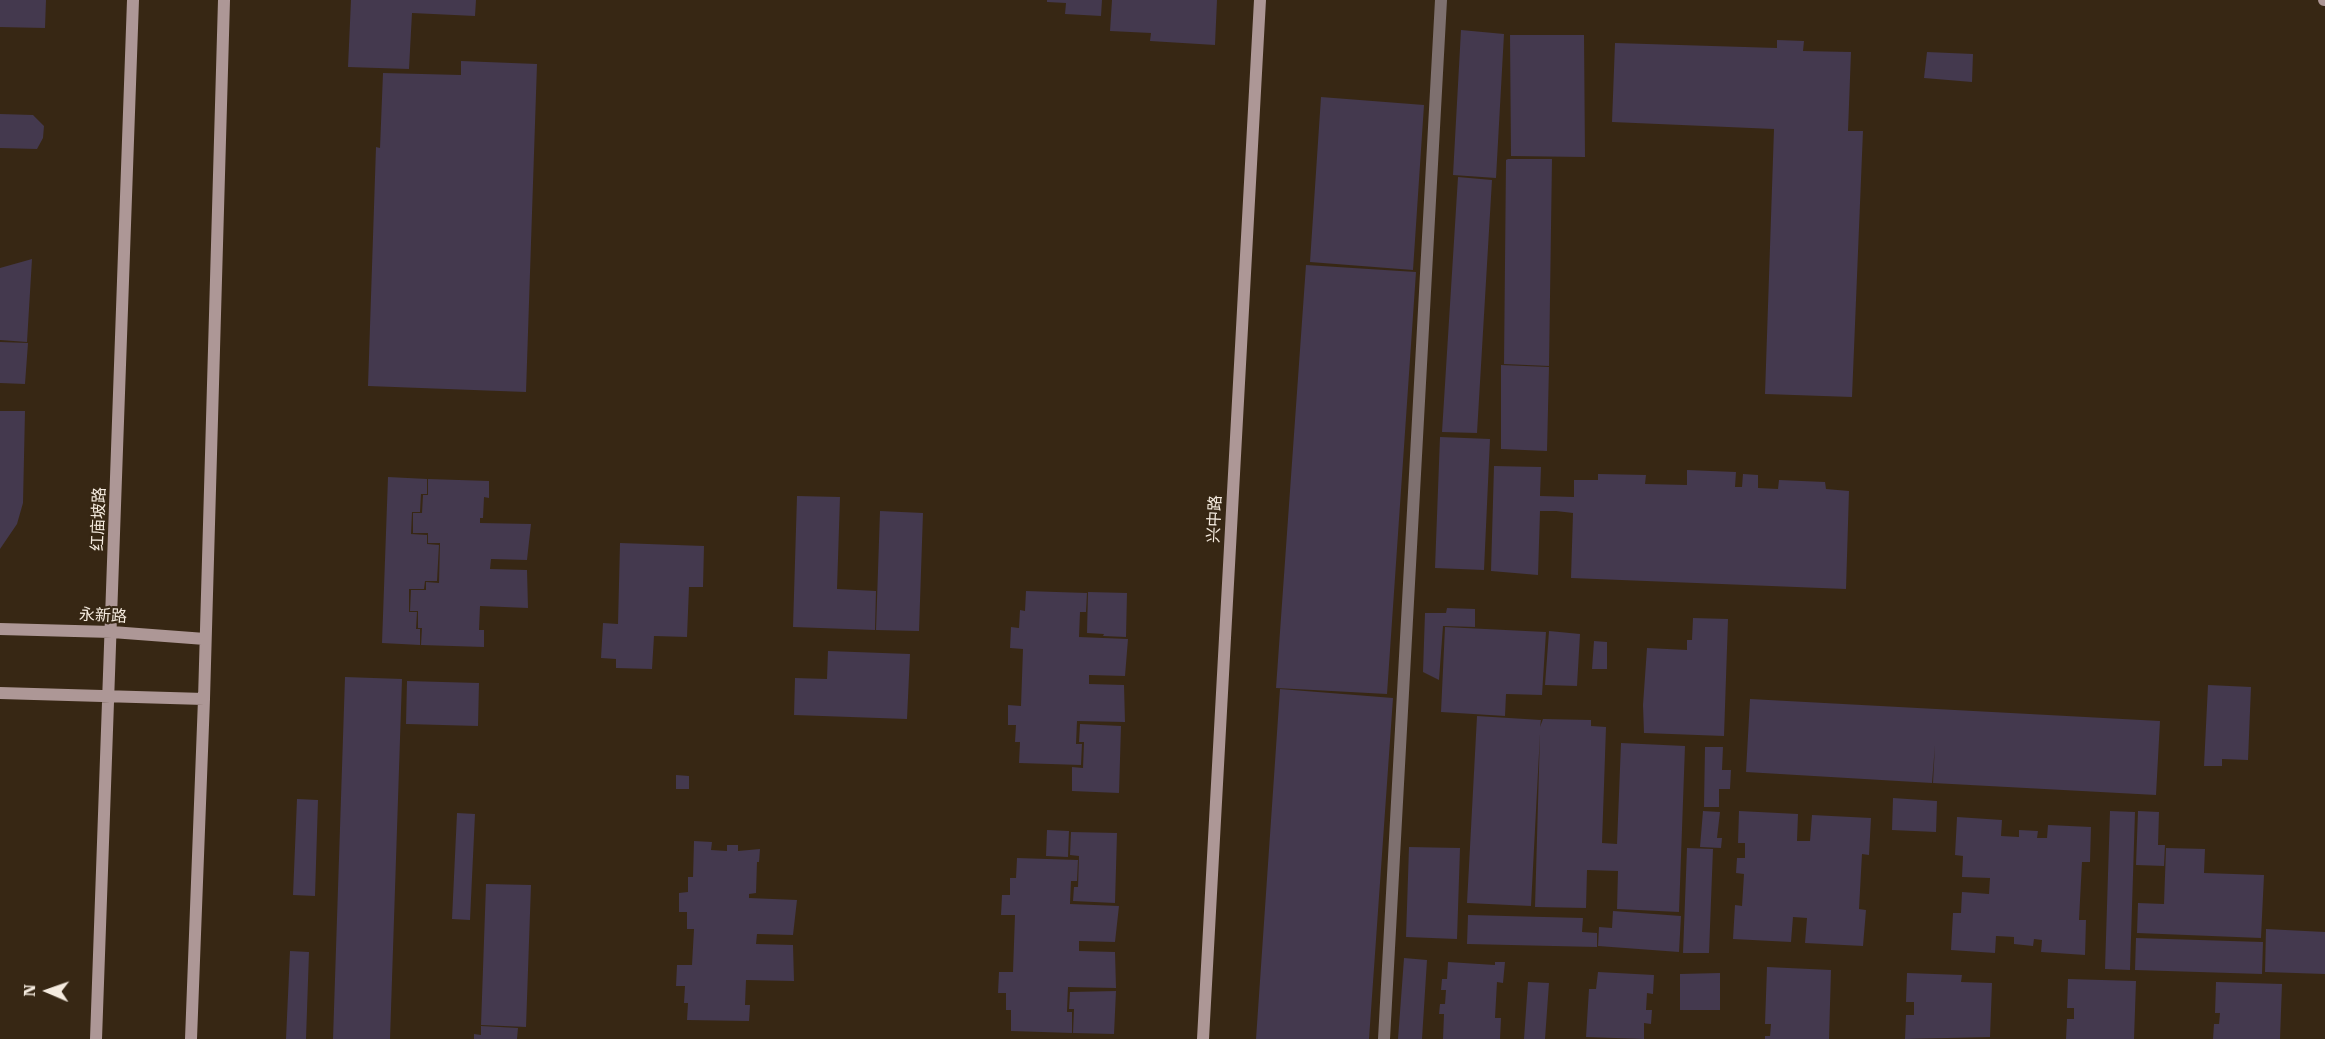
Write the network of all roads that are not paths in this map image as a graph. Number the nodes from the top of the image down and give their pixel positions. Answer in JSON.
{"nodes":[{"id":1,"x":133,"y":0,"type":"edge"},
{"id":2,"x":224,"y":0,"type":"edge"},
{"id":3,"x":1260,"y":0,"type":"edge"},
{"id":4,"x":1441,"y":0,"type":"edge"},
{"id":5,"x":0,"y":629,"type":"edge"},
{"id":6,"x":112,"y":632,"type":"junction"},
{"id":7,"x":205,"y":639,"type":"junction"},
{"id":8,"x":0,"y":693,"type":"edge"},
{"id":9,"x":107,"y":696,"type":"junction"},
{"id":10,"x":204,"y":699,"type":"junction"},
{"id":11,"x":96,"y":1039,"type":"edge"},
{"id":12,"x":191,"y":1039,"type":"edge"},
{"id":13,"x":1203,"y":1039,"type":"edge"},
{"id":14,"x":1384,"y":1039,"type":"edge"}],
"edges":[{"from":1,"to":6,"type":"main road","name":"红庙坡路"},
{"from":2,"to":7,"type":"main road"},
{"from":3,"to":13,"type":"main road","name":"兴中路"},
{"from":4,"to":14,"type":"street"},
{"from":5,"to":6,"type":"main road","name":"永新路"},
{"from":6,"to":7,"type":"main road","name":"永新路"},
{"from":6,"to":9,"type":"main road","name":"红庙坡路"},
{"from":7,"to":10,"type":"main road"},
{"from":8,"to":9,"type":"main road"},
{"from":9,"to":10,"type":"main road"},
{"from":9,"to":11,"type":"main road","name":"红庙坡路"},
{"from":10,"to":12,"type":"main road"}]}
